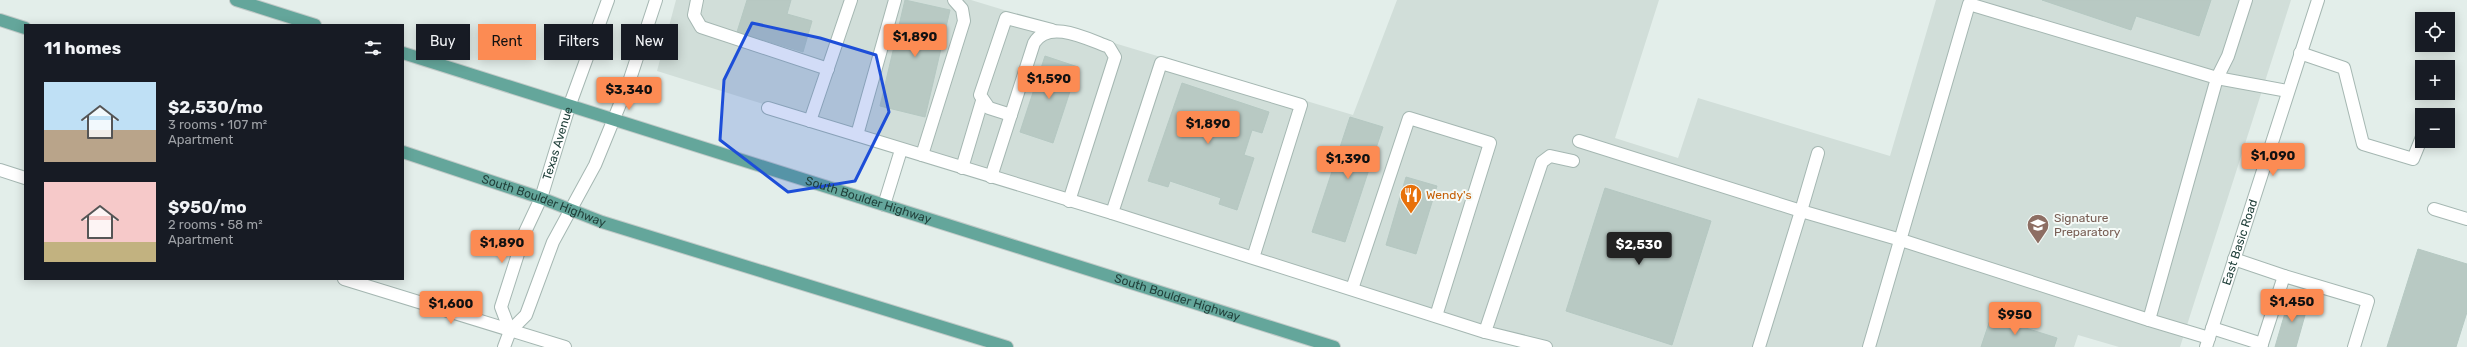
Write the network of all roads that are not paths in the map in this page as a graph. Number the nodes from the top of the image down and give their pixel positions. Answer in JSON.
{"nodes":[{"id":1,"x":236,"y":0,"type":"edge"},
{"id":2,"x":608,"y":0,"type":"edge"},
{"id":3,"x":656,"y":0,"type":"edge"},
{"id":4,"x":697,"y":0,"type":"edge"},
{"id":5,"x":851,"y":0,"type":"edge"},
{"id":6,"x":895,"y":0,"type":"edge"},
{"id":7,"x":954,"y":0,"type":"edge"},
{"id":8,"x":2246,"y":0,"type":"edge"},
{"id":9,"x":2318,"y":0,"type":"edge"},
{"id":10,"x":0,"y":20,"type":"edge"},
{"id":11,"x":312,"y":24,"type":"edge"},
{"id":12,"x":24,"y":28,"type":"edge"},
{"id":13,"x":1052,"y":30,"type":"junction"},
{"id":14,"x":404,"y":53,"type":"edge"},
{"id":15,"x":2300,"y":54,"type":"junction"},
{"id":16,"x":828,"y":69,"type":"junction"},
{"id":17,"x":2217,"y":78,"type":"junction"},
{"id":18,"x":2288,"y":91,"type":"junction"},
{"id":19,"x":982,"y":101,"type":"junction"},
{"id":20,"x":569,"y":107,"type":"junction"},
{"id":21,"x":768,"y":108,"type":"dead end"},
{"id":22,"x":1011,"y":115,"type":"junction"},
{"id":23,"x":612,"y":120,"type":"junction"},
{"id":24,"x":810,"y":121,"type":"junction"},
{"id":25,"x":857,"y":136,"type":"junction"},
{"id":26,"x":1579,"y":141,"type":"dead end"},
{"id":27,"x":2418,"y":148,"type":"edge"},
{"id":28,"x":901,"y":150,"type":"junction"},
{"id":29,"x":404,"y":152,"type":"edge"},
{"id":30,"x":1818,"y":154,"type":"dead end"},
{"id":31,"x":922,"y":156,"type":"junction"},
{"id":32,"x":1573,"y":161,"type":"dead end"},
{"id":33,"x":962,"y":168,"type":"junction"},
{"id":34,"x":0,"y":170,"type":"edge"},
{"id":35,"x":991,"y":177,"type":"junction"},
{"id":36,"x":24,"y":178,"type":"edge"},
{"id":37,"x":541,"y":198,"type":"junction"},
{"id":38,"x":1069,"y":200,"type":"junction"},
{"id":39,"x":884,"y":205,"type":"junction"},
{"id":40,"x":2434,"y":209,"type":"dead end"},
{"id":41,"x":571,"y":210,"type":"junction"},
{"id":42,"x":1801,"y":211,"type":"junction"},
{"id":43,"x":1112,"y":213,"type":"junction"},
{"id":44,"x":2467,"y":219,"type":"edge"},
{"id":45,"x":1901,"y":240,"type":"junction"},
{"id":46,"x":1253,"y":258,"type":"junction"},
{"id":47,"x":2234,"y":259,"type":"junction"},
{"id":48,"x":2284,"y":276,"type":"junction"},
{"id":49,"x":347,"y":280,"type":"edge"},
{"id":50,"x":1352,"y":289,"type":"junction"},
{"id":51,"x":1436,"y":316,"type":"junction"},
{"id":52,"x":2149,"y":320,"type":"junction"},
{"id":53,"x":510,"y":331,"type":"junction"},
{"id":54,"x":1485,"y":332,"type":"junction"},
{"id":55,"x":2209,"y":338,"type":"edge"},
{"id":56,"x":2262,"y":345,"type":"edge"},
{"id":57,"x":504,"y":347,"type":"edge"},
{"id":58,"x":565,"y":347,"type":"edge"},
{"id":59,"x":1007,"y":347,"type":"edge"},
{"id":60,"x":1334,"y":347,"type":"edge"},
{"id":61,"x":1546,"y":347,"type":"edge"},
{"id":62,"x":1759,"y":347,"type":"edge"},
{"id":63,"x":1869,"y":347,"type":"edge"},
{"id":64,"x":2354,"y":347,"type":"edge"}],
"edges":[{"from":1,"to":11,"type":"main road"},
{"from":2,"to":20,"type":"street","name":"Texas Avenue"},
{"from":3,"to":23,"type":"street"},
{"from":4,"to":16,"type":"street"},
{"from":5,"to":16,"type":"street"},
{"from":6,"to":25,"type":"street"},
{"from":7,"to":31,"type":"street"},
{"from":8,"to":17,"type":"street"},
{"from":9,"to":15,"type":"street","name":"East Basic Road"},
{"from":10,"to":12,"type":"main road"},
{"from":13,"to":19,"type":"street"},
{"from":13,"to":22,"type":"street"},
{"from":13,"to":38,"type":"street"},
{"from":14,"to":20,"type":"main road","name":"South Boulder Highway"},
{"from":15,"to":18,"type":"street","name":"East Basic Road"},
{"from":15,"to":27,"type":"street"},
{"from":16,"to":24,"type":"street"},
{"from":17,"to":18,"type":"street"},
{"from":17,"to":45,"type":"street"},
{"from":17,"to":52,"type":"street"},
{"from":18,"to":47,"type":"street","name":"East Basic Road"},
{"from":19,"to":22,"type":"street"},
{"from":19,"to":33,"type":"street"},
{"from":20,"to":23,"type":"main road","name":"South Boulder Highway"},
{"from":20,"to":37,"type":"street","name":"Texas Avenue"},
{"from":21,"to":24,"type":"street"},
{"from":22,"to":35,"type":"street"},
{"from":23,"to":39,"type":"main road","name":"South Boulder Highway"},
{"from":23,"to":41,"type":"street"},
{"from":24,"to":25,"type":"street"},
{"from":25,"to":28,"type":"street"},
{"from":26,"to":42,"type":"street"},
{"from":28,"to":31,"type":"street"},
{"from":28,"to":39,"type":"street"},
{"from":29,"to":37,"type":"main road","name":"South Boulder Highway"},
{"from":30,"to":42,"type":"street"},
{"from":31,"to":33,"type":"street"},
{"from":32,"to":54,"type":"street"},
{"from":33,"to":35,"type":"street"},
{"from":34,"to":36,"type":"street"},
{"from":35,"to":38,"type":"street"},
{"from":37,"to":41,"type":"main road","name":"South Boulder Highway"},
{"from":37,"to":53,"type":"street","name":"Texas Avenue"},
{"from":38,"to":43,"type":"street"},
{"from":39,"to":60,"type":"main road","name":"South Boulder Highway"},
{"from":40,"to":44,"type":"street"},
{"from":41,"to":53,"type":"street"},
{"from":41,"to":59,"type":"main road","name":"South Boulder Highway"},
{"from":42,"to":45,"type":"street"},
{"from":42,"to":62,"type":"street"},
{"from":43,"to":46,"type":"street"},
{"from":43,"to":46,"type":"street"},
{"from":45,"to":52,"type":"street"},
{"from":45,"to":63,"type":"street"},
{"from":46,"to":50,"type":"street"},
{"from":47,"to":48,"type":"street"},
{"from":47,"to":55,"type":"street","name":"East Basic Road"},
{"from":48,"to":56,"type":"street"},
{"from":48,"to":64,"type":"street"},
{"from":49,"to":53,"type":"street"},
{"from":50,"to":51,"type":"street"},
{"from":50,"to":51,"type":"street"},
{"from":51,"to":54,"type":"street"},
{"from":52,"to":55,"type":"street"},
{"from":53,"to":57,"type":"street"},
{"from":53,"to":58,"type":"street"},
{"from":54,"to":61,"type":"street"},
{"from":55,"to":56,"type":"street"}]}
